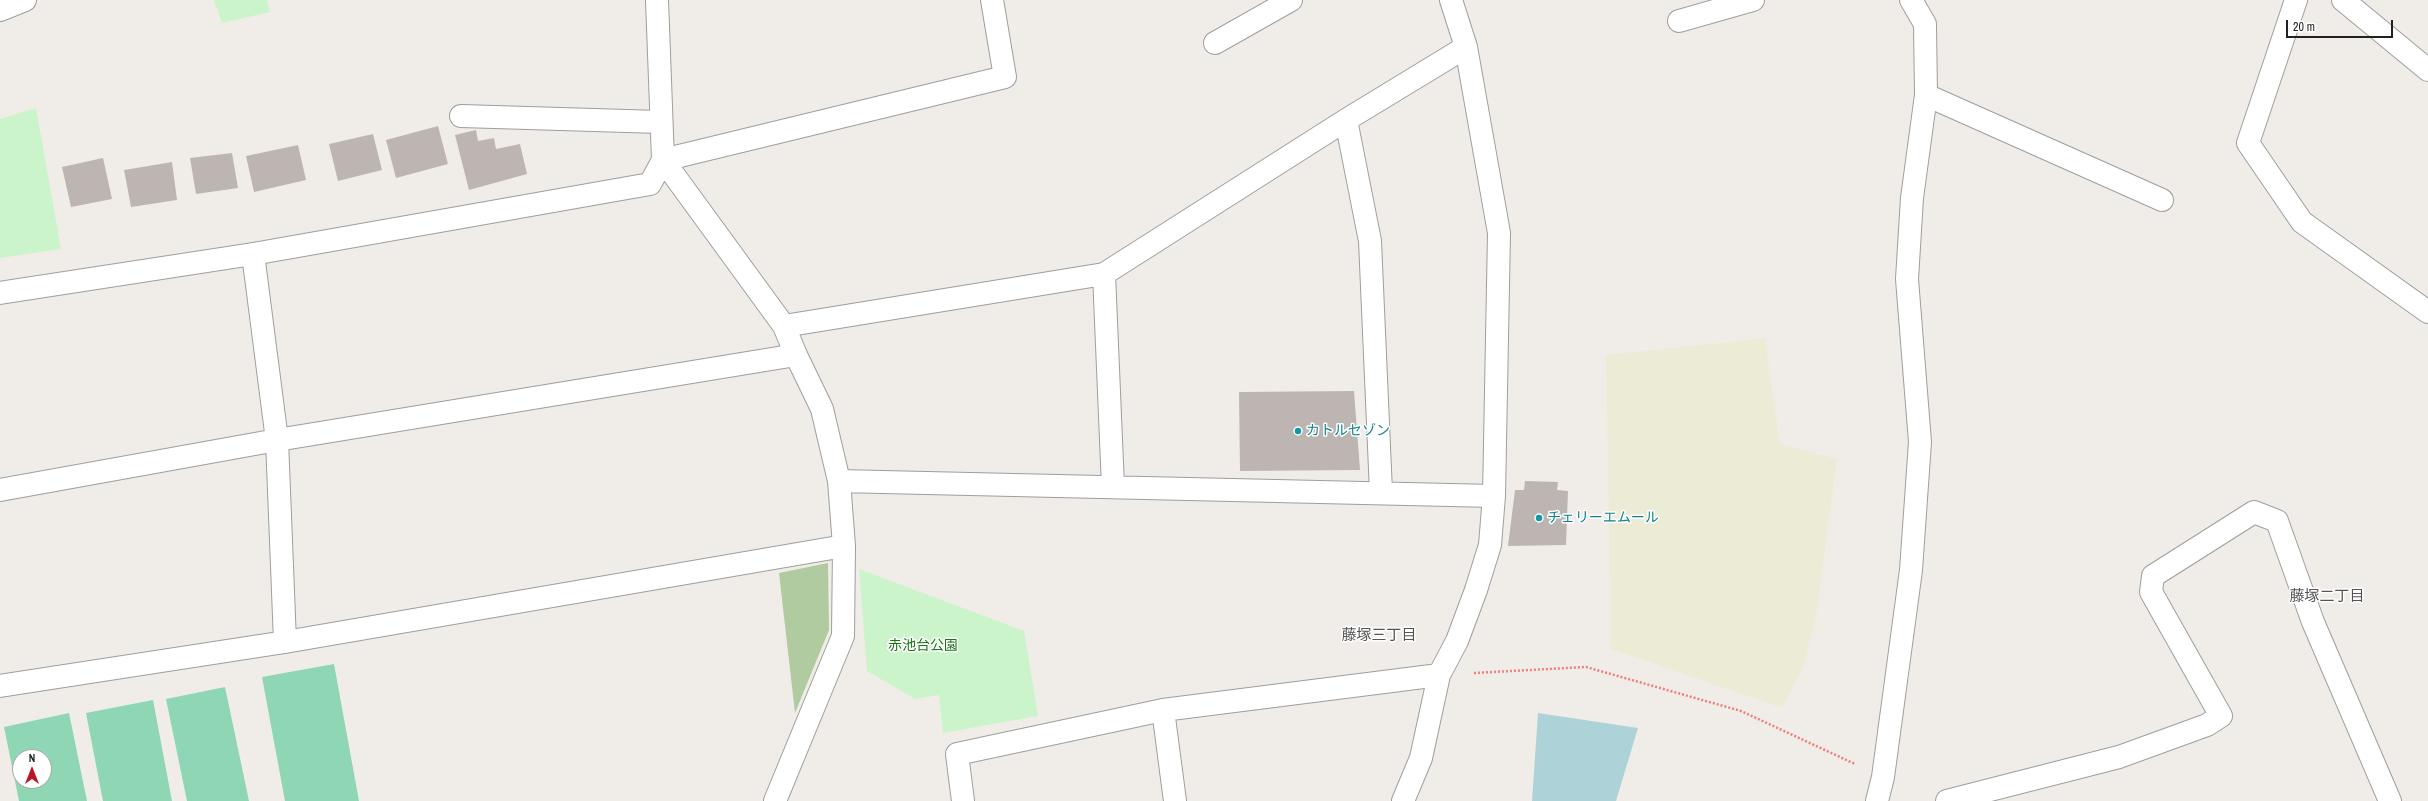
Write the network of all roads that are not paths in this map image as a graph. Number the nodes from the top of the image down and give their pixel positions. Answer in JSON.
{"nodes":[{"id":1,"x":25,"y":0,"type":"edge"},
{"id":2,"x":657,"y":0,"type":"edge"},
{"id":3,"x":992,"y":0,"type":"edge"},
{"id":4,"x":1292,"y":0,"type":"edge"},
{"id":5,"x":1451,"y":0,"type":"edge"},
{"id":6,"x":1753,"y":0,"type":"edge"},
{"id":7,"x":1911,"y":0,"type":"edge"},
{"id":8,"x":2296,"y":0,"type":"edge"},
{"id":9,"x":2343,"y":0,"type":"edge"},
{"id":10,"x":0,"y":10,"type":"edge"},
{"id":11,"x":1679,"y":21,"type":"dead end"},
{"id":12,"x":1215,"y":43,"type":"dead end"},
{"id":13,"x":1466,"y":47,"type":"junction"},
{"id":14,"x":2428,"y":70,"type":"edge"},
{"id":15,"x":1926,"y":96,"type":"junction"},
{"id":16,"x":461,"y":116,"type":"dead end"},
{"id":17,"x":1346,"y":120,"type":"junction"},
{"id":18,"x":660,"y":122,"type":"junction"},
{"id":19,"x":663,"y":160,"type":"junction"},
{"id":20,"x":2162,"y":200,"type":"dead end"},
{"id":21,"x":253,"y":254,"type":"junction"},
{"id":22,"x":1104,"y":274,"type":"junction"},
{"id":23,"x":0,"y":293,"type":"edge"},
{"id":24,"x":2428,"y":312,"type":"edge"},
{"id":25,"x":784,"y":326,"type":"junction"},
{"id":26,"x":796,"y":355,"type":"junction"},
{"id":27,"x":277,"y":440,"type":"junction"},
{"id":28,"x":839,"y":481,"type":"junction"},
{"id":29,"x":1113,"y":487,"type":"junction"},
{"id":30,"x":0,"y":490,"type":"edge"},
{"id":31,"x":1381,"y":492,"type":"junction"},
{"id":32,"x":1494,"y":496,"type":"junction"},
{"id":33,"x":844,"y":546,"type":"junction"},
{"id":34,"x":285,"y":642,"type":"junction"},
{"id":35,"x":1439,"y":675,"type":"junction"},
{"id":36,"x":0,"y":686,"type":"edge"},
{"id":37,"x":1163,"y":710,"type":"junction"},
{"id":38,"x":779,"y":799,"type":"edge"},
{"id":39,"x":963,"y":801,"type":"edge"},
{"id":40,"x":1175,"y":801,"type":"edge"},
{"id":41,"x":1403,"y":801,"type":"edge"},
{"id":42,"x":1877,"y":801,"type":"edge"},
{"id":43,"x":1947,"y":801,"type":"edge"},
{"id":44,"x":2390,"y":801,"type":"edge"}],
"edges":[{"from":1,"to":10,"type":"street"},
{"from":2,"to":18,"type":"street"},
{"from":3,"to":19,"type":"street"},
{"from":4,"to":12,"type":"street"},
{"from":5,"to":13,"type":"street"},
{"from":6,"to":11,"type":"street"},
{"from":7,"to":15,"type":"street"},
{"from":8,"to":24,"type":"street"},
{"from":9,"to":14,"type":"street"},
{"from":13,"to":17,"type":"street"},
{"from":13,"to":32,"type":"street"},
{"from":15,"to":20,"type":"street"},
{"from":15,"to":42,"type":"street"},
{"from":16,"to":18,"type":"street"},
{"from":17,"to":22,"type":"street"},
{"from":17,"to":31,"type":"street"},
{"from":18,"to":19,"type":"street"},
{"from":19,"to":21,"type":"street"},
{"from":19,"to":25,"type":"street"},
{"from":21,"to":23,"type":"street"},
{"from":21,"to":27,"type":"street"},
{"from":22,"to":25,"type":"street"},
{"from":22,"to":29,"type":"street"},
{"from":25,"to":26,"type":"street"},
{"from":26,"to":27,"type":"street"},
{"from":26,"to":28,"type":"street"},
{"from":27,"to":30,"type":"street"},
{"from":27,"to":34,"type":"street"},
{"from":28,"to":29,"type":"street"},
{"from":28,"to":33,"type":"street"},
{"from":29,"to":31,"type":"street"},
{"from":31,"to":32,"type":"street"},
{"from":32,"to":35,"type":"street"},
{"from":33,"to":34,"type":"street"},
{"from":33,"to":38,"type":"street"},
{"from":34,"to":36,"type":"street"},
{"from":35,"to":37,"type":"street"},
{"from":35,"to":41,"type":"street"},
{"from":37,"to":39,"type":"street"},
{"from":37,"to":40,"type":"street"},
{"from":43,"to":44,"type":"street"}]}
